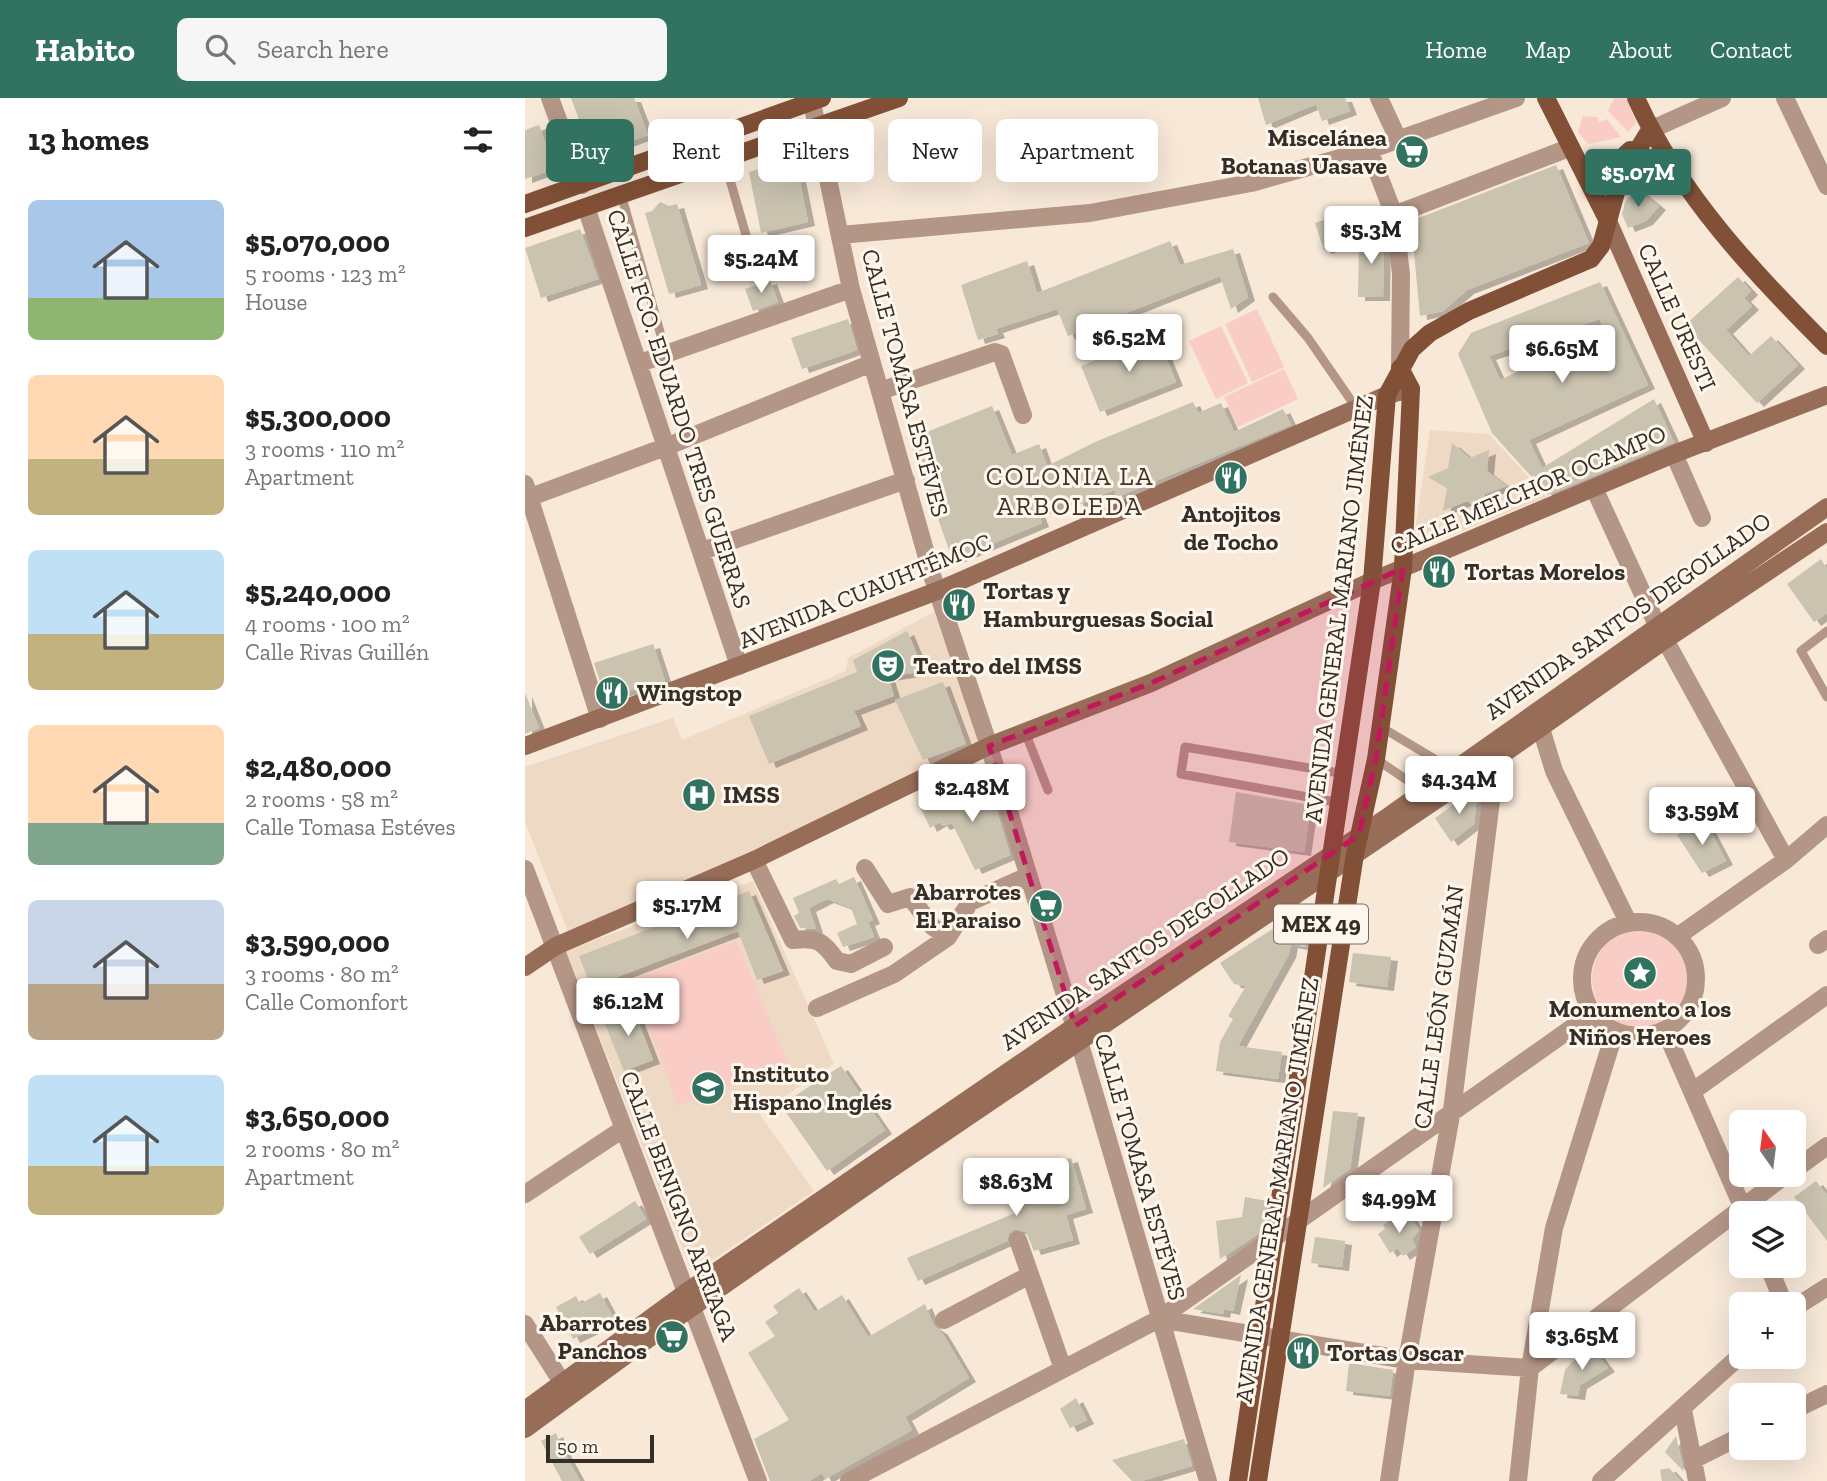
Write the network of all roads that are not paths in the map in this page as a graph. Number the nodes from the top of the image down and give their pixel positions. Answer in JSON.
{"nodes":[{"id":1,"x":550,"y":98,"type":"edge"},
{"id":2,"x":899,"y":98,"type":"edge"},
{"id":3,"x":1378,"y":98,"type":"edge"},
{"id":4,"x":1516,"y":98,"type":"edge"},
{"id":5,"x":1546,"y":98,"type":"edge"},
{"id":6,"x":1636,"y":98,"type":"edge"},
{"id":7,"x":1723,"y":98,"type":"edge"},
{"id":8,"x":1785,"y":98,"type":"edge"},
{"id":9,"x":815,"y":99,"type":"edge"},
{"id":10,"x":817,"y":119,"type":"edge"},
{"id":11,"x":838,"y":119,"type":"edge"},
{"id":12,"x":1648,"y":126,"type":"junction"},
{"id":13,"x":1398,"y":139,"type":"junction"},
{"id":14,"x":1569,"y":148,"type":"junction"},
{"id":15,"x":1369,"y":150,"type":"junction"},
{"id":16,"x":1584,"y":171,"type":"junction"},
{"id":17,"x":656,"y":182,"type":"edge"},
{"id":18,"x":731,"y":182,"type":"edge"},
{"id":19,"x":829,"y":182,"type":"edge"},
{"id":20,"x":582,"y":185,"type":"junction"},
{"id":21,"x":1827,"y":186,"type":"edge"},
{"id":22,"x":621,"y":194,"type":"junction"},
{"id":23,"x":525,"y":204,"type":"edge"},
{"id":24,"x":586,"y":207,"type":"junction"},
{"id":25,"x":1394,"y":215,"type":"junction"},
{"id":26,"x":1607,"y":219,"type":"junction"},
{"id":27,"x":525,"y":228,"type":"edge"},
{"id":28,"x":840,"y":234,"type":"junction"},
{"id":29,"x":752,"y":256,"type":"dead end"},
{"id":30,"x":851,"y":289,"type":"junction"},
{"id":31,"x":1273,"y":297,"type":"dead end"},
{"id":32,"x":662,"y":339,"type":"dead end"},
{"id":33,"x":1827,"y":346,"type":"edge"},
{"id":34,"x":640,"y":363,"type":"junction"},
{"id":35,"x":872,"y":363,"type":"junction"},
{"id":36,"x":1400,"y":368,"type":"junction"},
{"id":37,"x":1411,"y":389,"type":"junction"},
{"id":38,"x":880,"y":391,"type":"junction"},
{"id":39,"x":1387,"y":395,"type":"junction"},
{"id":40,"x":1827,"y":395,"type":"edge"},
{"id":41,"x":1357,"y":409,"type":"junction"},
{"id":42,"x":1023,"y":415,"type":"dead end"},
{"id":43,"x":1706,"y":443,"type":"junction"},
{"id":44,"x":668,"y":446,"type":"junction"},
{"id":45,"x":1674,"y":454,"type":"junction"},
{"id":46,"x":906,"y":480,"type":"junction"},
{"id":47,"x":1594,"y":488,"type":"junction"},
{"id":48,"x":526,"y":494,"type":"edge"},
{"id":49,"x":1378,"y":499,"type":"junction"},
{"id":50,"x":1407,"y":500,"type":"junction"},
{"id":51,"x":1827,"y":507,"type":"edge"},
{"id":52,"x":1702,"y":518,"type":"dead end"},
{"id":53,"x":1827,"y":533,"type":"edge"},
{"id":54,"x":702,"y":551,"type":"junction"},
{"id":55,"x":1403,"y":568,"type":"junction"},
{"id":56,"x":1372,"y":582,"type":"junction"},
{"id":57,"x":937,"y":592,"type":"junction"},
{"id":58,"x":1661,"y":632,"type":"junction"},
{"id":59,"x":1826,"y":633,"type":"edge"},
{"id":60,"x":739,"y":667,"type":"junction"},
{"id":61,"x":1827,"y":697,"type":"edge"},
{"id":62,"x":600,"y":719,"type":"junction"},
{"id":63,"x":1538,"y":719,"type":"junction"},
{"id":64,"x":1381,"y":727,"type":"junction"},
{"id":65,"x":1025,"y":732,"type":"junction"},
{"id":66,"x":525,"y":746,"type":"edge"},
{"id":67,"x":989,"y":746,"type":"junction"},
{"id":68,"x":1488,"y":754,"type":"junction"},
{"id":69,"x":1376,"y":759,"type":"junction"},
{"id":70,"x":1453,"y":770,"type":"junction"},
{"id":71,"x":1345,"y":774,"type":"junction"},
{"id":72,"x":1048,"y":790,"type":"dead end"},
{"id":73,"x":1423,"y":791,"type":"junction"},
{"id":74,"x":1341,"y":803,"type":"junction"},
{"id":75,"x":1827,"y":825,"type":"edge"},
{"id":76,"x":1359,"y":835,"type":"junction"},
{"id":77,"x":1333,"y":852,"type":"junction"},
{"id":78,"x":1355,"y":854,"type":"junction"},
{"id":79,"x":754,"y":860,"type":"junction"},
{"id":80,"x":1786,"y":860,"type":"junction"},
{"id":81,"x":865,"y":868,"type":"dead end"},
{"id":82,"x":525,"y":869,"type":"edge"},
{"id":83,"x":1329,"y":873,"type":"junction"},
{"id":84,"x":1028,"y":876,"type":"junction"},
{"id":85,"x":1628,"y":922,"type":"junction"},
{"id":86,"x":1678,"y":936,"type":"junction"},
{"id":87,"x":948,"y":937,"type":"junction"},
{"id":88,"x":556,"y":946,"type":"junction"},
{"id":89,"x":884,"y":947,"type":"dead end"},
{"id":90,"x":525,"y":967,"type":"edge"},
{"id":91,"x":1827,"y":995,"type":"edge"},
{"id":92,"x":817,"y":1008,"type":"dead end"},
{"id":93,"x":1593,"y":1013,"type":"junction"},
{"id":94,"x":1665,"y":1030,"type":"junction"},
{"id":95,"x":1615,"y":1031,"type":"junction"},
{"id":96,"x":1077,"y":1033,"type":"junction"},
{"id":97,"x":1693,"y":1091,"type":"junction"},
{"id":98,"x":1452,"y":1110,"type":"junction"},
{"id":99,"x":623,"y":1129,"type":"junction"},
{"id":100,"x":1827,"y":1146,"type":"edge"},
{"id":101,"x":1806,"y":1161,"type":"edge"},
{"id":102,"x":1771,"y":1187,"type":"edge"},
{"id":103,"x":525,"y":1194,"type":"edge"},
{"id":104,"x":1741,"y":1201,"type":"edge"},
{"id":105,"x":1754,"y":1201,"type":"edge"},
{"id":106,"x":1729,"y":1220,"type":"edge"},
{"id":107,"x":1297,"y":1224,"type":"junction"},
{"id":108,"x":1274,"y":1239,"type":"junction"},
{"id":109,"x":1018,"y":1240,"type":"dead end"},
{"id":110,"x":1030,"y":1275,"type":"junction"},
{"id":111,"x":1827,"y":1287,"type":"edge"},
{"id":112,"x":689,"y":1300,"type":"junction"},
{"id":113,"x":1806,"y":1300,"type":"edge"},
{"id":114,"x":1159,"y":1319,"type":"junction"},
{"id":115,"x":944,"y":1320,"type":"dead end"},
{"id":116,"x":525,"y":1324,"type":"edge"},
{"id":117,"x":1258,"y":1338,"type":"junction"},
{"id":118,"x":1278,"y":1339,"type":"junction"},
{"id":119,"x":1407,"y":1360,"type":"junction"},
{"id":120,"x":1729,"y":1366,"type":"edge"},
{"id":121,"x":1531,"y":1368,"type":"junction"},
{"id":122,"x":1063,"y":1369,"type":"junction"},
{"id":123,"x":568,"y":1390,"type":"junction"},
{"id":124,"x":1827,"y":1394,"type":"edge"},
{"id":125,"x":1806,"y":1404,"type":"edge"},
{"id":126,"x":525,"y":1410,"type":"edge"},
{"id":127,"x":1683,"y":1410,"type":"junction"},
{"id":128,"x":525,"y":1429,"type":"edge"},
{"id":129,"x":1729,"y":1442,"type":"edge"},
{"id":130,"x":1693,"y":1460,"type":"junction"},
{"id":131,"x":758,"y":1481,"type":"edge"},
{"id":132,"x":849,"y":1481,"type":"edge"},
{"id":133,"x":1208,"y":1481,"type":"edge"},
{"id":134,"x":1238,"y":1481,"type":"edge"},
{"id":135,"x":1258,"y":1481,"type":"edge"},
{"id":136,"x":1389,"y":1481,"type":"edge"},
{"id":137,"x":1518,"y":1481,"type":"edge"},
{"id":138,"x":1601,"y":1481,"type":"edge"},
{"id":139,"x":1697,"y":1481,"type":"edge"}],
"edges":[{"from":1,"to":20,"type":"street"},
{"from":2,"to":11,"type":"main road"},
{"from":3,"to":13,"type":"street"},
{"from":4,"to":13,"type":"street"},
{"from":5,"to":14,"type":"main road","name":"CALLE URESTI"},
{"from":6,"to":12,"type":"main road"},
{"from":7,"to":12,"type":"street"},
{"from":8,"to":21,"type":"street"},
{"from":9,"to":10,"type":"street","name":"CALLE TOMASA ESTÉVES"},
{"from":9,"to":20,"type":"main road"},
{"from":12,"to":16,"type":"main road"},
{"from":12,"to":26,"type":"main road"},
{"from":12,"to":33,"type":"main road"},
{"from":13,"to":15,"type":"street"},
{"from":14,"to":16,"type":"main road","name":"CALLE URESTI"},
{"from":14,"to":25,"type":"street"},
{"from":15,"to":25,"type":"street","name":"AVENIDA GENERAL MARIANO JIMÉNEZ"},
{"from":15,"to":28,"type":"street"},
{"from":16,"to":26,"type":"main road","name":"CALLE URESTI"},
{"from":17,"to":22,"type":"main road"},
{"from":18,"to":29,"type":"lane"},
{"from":19,"to":28,"type":"street","name":"CALLE TOMASA ESTÉVES"},
{"from":20,"to":23,"type":"main road"},
{"from":22,"to":24,"type":"main road"},
{"from":22,"to":32,"type":"lane"},
{"from":24,"to":27,"type":"main road"},
{"from":24,"to":34,"type":"street","name":"CALLE FCO. EDUARDO TRES GUERRAS"},
{"from":25,"to":36,"type":"street","name":"AVENIDA GENERAL MARIANO JIMÉNEZ"},
{"from":26,"to":36,"type":"main road"},
{"from":26,"to":43,"type":"street","name":"CALLE URESTI"},
{"from":28,"to":30,"type":"street","name":"CALLE TOMASA ESTÉVES"},
{"from":30,"to":34,"type":"street"},
{"from":30,"to":35,"type":"street","name":"CALLE TOMASA ESTÉVES"},
{"from":31,"to":41,"type":"lane"},
{"from":34,"to":44,"type":"street","name":"CALLE FCO. EDUARDO TRES GUERRAS"},
{"from":35,"to":38,"type":"street","name":"CALLE TOMASA ESTÉVES"},
{"from":35,"to":44,"type":"street"},
{"from":36,"to":37,"type":"main road","name":"AVENIDA GENERAL MARIANO JIMÉNEZ","number":"MEX 49"},
{"from":36,"to":39,"type":"main road","name":"AVENIDA GENERAL MARIANO JIMÉNEZ","number":"MEX 49"},
{"from":37,"to":39,"type":"street","name":"AVENIDA CUAUHTÉMOC"},
{"from":37,"to":50,"type":"main road","name":"AVENIDA GENERAL MARIANO JIMÉNEZ","number":"MEX 49"},
{"from":38,"to":42,"type":"street"},
{"from":38,"to":46,"type":"street","name":"CALLE TOMASA ESTÉVES"},
{"from":39,"to":41,"type":"street","name":"AVENIDA CUAUHTÉMOC"},
{"from":39,"to":49,"type":"main road","name":"AVENIDA GENERAL MARIANO JIMÉNEZ","number":"MEX 49"},
{"from":40,"to":43,"type":"street","name":"CALLE MELCHOR OCAMPO"},
{"from":41,"to":57,"type":"street","name":"AVENIDA CUAUHTÉMOC"},
{"from":43,"to":45,"type":"street","name":"CALLE MELCHOR OCAMPO"},
{"from":44,"to":48,"type":"street"},
{"from":44,"to":54,"type":"street","name":"CALLE FCO. EDUARDO TRES GUERRAS"},
{"from":45,"to":47,"type":"street","name":"CALLE MELCHOR OCAMPO"},
{"from":45,"to":52,"type":"street"},
{"from":46,"to":54,"type":"street"},
{"from":46,"to":57,"type":"street","name":"CALLE TOMASA ESTÉVES"},
{"from":47,"to":55,"type":"street","name":"CALLE MELCHOR OCAMPO"},
{"from":47,"to":58,"type":"street"},
{"from":48,"to":62,"type":"street"},
{"from":49,"to":50,"type":"main road"},
{"from":49,"to":56,"type":"main road","name":"AVENIDA GENERAL MARIANO JIMÉNEZ","number":"MEX 49"},
{"from":50,"to":55,"type":"main road","name":"AVENIDA GENERAL MARIANO JIMÉNEZ","number":"MEX 49"},
{"from":51,"to":58,"type":"street","name":"AVENIDA SANTOS DEGOLLADO"},
{"from":53,"to":58,"type":"street","name":"AVENIDA SANTOS DEGOLLADO"},
{"from":54,"to":60,"type":"street","name":"CALLE FCO. EDUARDO TRES GUERRAS"},
{"from":55,"to":56,"type":"street","name":"CALLE MELCHOR OCAMPO"},
{"from":55,"to":64,"type":"main road","name":"AVENIDA GENERAL MARIANO JIMÉNEZ","number":"MEX 49"},
{"from":56,"to":65,"type":"street","name":"CALLE MELCHOR OCAMPO"},
{"from":56,"to":71,"type":"main road","name":"AVENIDA GENERAL MARIANO JIMÉNEZ","number":"MEX 49"},
{"from":57,"to":60,"type":"street","name":"AVENIDA CUAUHTÉMOC"},
{"from":57,"to":67,"type":"street","name":"CALLE TOMASA ESTÉVES"},
{"from":58,"to":63,"type":"street","name":"AVENIDA SANTOS DEGOLLADO"},
{"from":58,"to":80,"type":"street"},
{"from":59,"to":61,"type":"lane"},
{"from":60,"to":62,"type":"street","name":"AVENIDA CUAUHTÉMOC"},
{"from":62,"to":66,"type":"street","name":"AVENIDA CUAUHTÉMOC"},
{"from":63,"to":68,"type":"street","name":"AVENIDA SANTOS DEGOLLADO"},
{"from":63,"to":85,"type":"street"},
{"from":64,"to":69,"type":"main road","name":"AVENIDA GENERAL MARIANO JIMÉNEZ","number":"MEX 49"},
{"from":64,"to":70,"type":"lane"},
{"from":65,"to":67,"type":"street","name":"CALLE MELCHOR OCAMPO"},
{"from":65,"to":72,"type":"lane"},
{"from":67,"to":79,"type":"street","name":"CALLE MELCHOR OCAMPO"},
{"from":67,"to":84,"type":"street","name":"CALLE TOMASA ESTÉVES"},
{"from":68,"to":70,"type":"street","name":"AVENIDA SANTOS DEGOLLADO"},
{"from":68,"to":78,"type":"street","name":"AVENIDA SANTOS DEGOLLADO"},
{"from":68,"to":98,"type":"street","name":"CALLE LEÓN GUZMÁN"},
{"from":69,"to":73,"type":"lane"},
{"from":69,"to":76,"type":"main road","name":"AVENIDA GENERAL MARIANO JIMÉNEZ","number":"MEX 49"},
{"from":70,"to":73,"type":"street","name":"AVENIDA SANTOS DEGOLLADO"},
{"from":71,"to":74,"type":"main road","name":"AVENIDA GENERAL MARIANO JIMÉNEZ","number":"MEX 49"},
{"from":71,"to":74,"type":"lane"},
{"from":73,"to":76,"type":"street","name":"AVENIDA SANTOS DEGOLLADO"},
{"from":74,"to":77,"type":"main road","name":"AVENIDA GENERAL MARIANO JIMÉNEZ","number":"MEX 49"},
{"from":75,"to":80,"type":"street"},
{"from":76,"to":77,"type":"street","name":"AVENIDA SANTOS DEGOLLADO"},
{"from":76,"to":78,"type":"main road","name":"AVENIDA GENERAL MARIANO JIMÉNEZ","number":"MEX 49"},
{"from":77,"to":83,"type":"main road","name":"AVENIDA GENERAL MARIANO JIMÉNEZ","number":"MEX 49"},
{"from":77,"to":96,"type":"street","name":"AVENIDA SANTOS DEGOLLADO"},
{"from":78,"to":83,"type":"street","name":"AVENIDA SANTOS DEGOLLADO"},
{"from":78,"to":107,"type":"main road","name":"AVENIDA GENERAL MARIANO JIMÉNEZ","number":"MEX 49"},
{"from":79,"to":88,"type":"street","name":"CALLE MELCHOR OCAMPO"},
{"from":79,"to":89,"type":"street"},
{"from":80,"to":86,"type":"street"},
{"from":81,"to":87,"type":"street"},
{"from":82,"to":88,"type":"street","name":"CALLE BENIGNO ARRIAGA"},
{"from":83,"to":96,"type":"street","name":"AVENIDA SANTOS DEGOLLADO"},
{"from":83,"to":108,"type":"main road","name":"AVENIDA GENERAL MARIANO JIMÉNEZ","number":"MEX 49"},
{"from":84,"to":87,"type":"street"},
{"from":84,"to":96,"type":"street","name":"CALLE TOMASA ESTÉVES"},
{"from":85,"to":86,"type":"street"},
{"from":85,"to":93,"type":"street"},
{"from":86,"to":94,"type":"street"},
{"from":87,"to":92,"type":"street"},
{"from":88,"to":90,"type":"street","name":"CALLE MELCHOR OCAMPO"},
{"from":88,"to":99,"type":"street","name":"CALLE BENIGNO ARRIAGA"},
{"from":91,"to":97,"type":"street"},
{"from":93,"to":95,"type":"street"},
{"from":93,"to":98,"type":"street"},
{"from":94,"to":95,"type":"street"},
{"from":94,"to":97,"type":"street"},
{"from":95,"to":121,"type":"street"},
{"from":96,"to":112,"type":"street","name":"AVENIDA SANTOS DEGOLLADO"},
{"from":96,"to":114,"type":"street","name":"CALLE TOMASA ESTÉVES"},
{"from":97,"to":104,"type":"street"},
{"from":98,"to":107,"type":"street"},
{"from":98,"to":119,"type":"street","name":"CALLE LEÓN GUZMÁN"},
{"from":99,"to":103,"type":"street"},
{"from":99,"to":112,"type":"street","name":"CALLE BENIGNO ARRIAGA"},
{"from":100,"to":101,"type":"street"},
{"from":102,"to":105,"type":"street"},
{"from":106,"to":121,"type":"street"},
{"from":107,"to":108,"type":"street"},
{"from":107,"to":118,"type":"main road","name":"AVENIDA GENERAL MARIANO JIMÉNEZ","number":"MEX 49"},
{"from":108,"to":114,"type":"street"},
{"from":108,"to":117,"type":"main road","name":"AVENIDA GENERAL MARIANO JIMÉNEZ","number":"MEX 49"},
{"from":109,"to":110,"type":"street"},
{"from":110,"to":115,"type":"street"},
{"from":110,"to":122,"type":"street"},
{"from":111,"to":113,"type":"street"},
{"from":112,"to":123,"type":"street","name":"AVENIDA SANTOS DEGOLLADO"},
{"from":112,"to":131,"type":"street","name":"CALLE BENIGNO ARRIAGA"},
{"from":114,"to":117,"type":"street"},
{"from":114,"to":122,"type":"street"},
{"from":114,"to":133,"type":"street","name":"CALLE TOMASA ESTÉVES"},
{"from":116,"to":123,"type":"street"},
{"from":117,"to":118,"type":"street"},
{"from":117,"to":134,"type":"main road","name":"AVENIDA GENERAL MARIANO JIMÉNEZ","number":"MEX 49"},
{"from":118,"to":119,"type":"street"},
{"from":118,"to":135,"type":"main road","name":"AVENIDA GENERAL MARIANO JIMÉNEZ","number":"MEX 49"},
{"from":119,"to":121,"type":"street"},
{"from":119,"to":136,"type":"street","name":"CALLE LEÓN GUZMÁN"},
{"from":120,"to":127,"type":"street"},
{"from":121,"to":137,"type":"street"},
{"from":122,"to":132,"type":"street"},
{"from":123,"to":126,"type":"street","name":"AVENIDA SANTOS DEGOLLADO"},
{"from":123,"to":128,"type":"street","name":"AVENIDA SANTOS DEGOLLADO"},
{"from":124,"to":125,"type":"street"},
{"from":127,"to":130,"type":"street"},
{"from":127,"to":138,"type":"street"},
{"from":129,"to":130,"type":"street"},
{"from":130,"to":139,"type":"street"}]}
